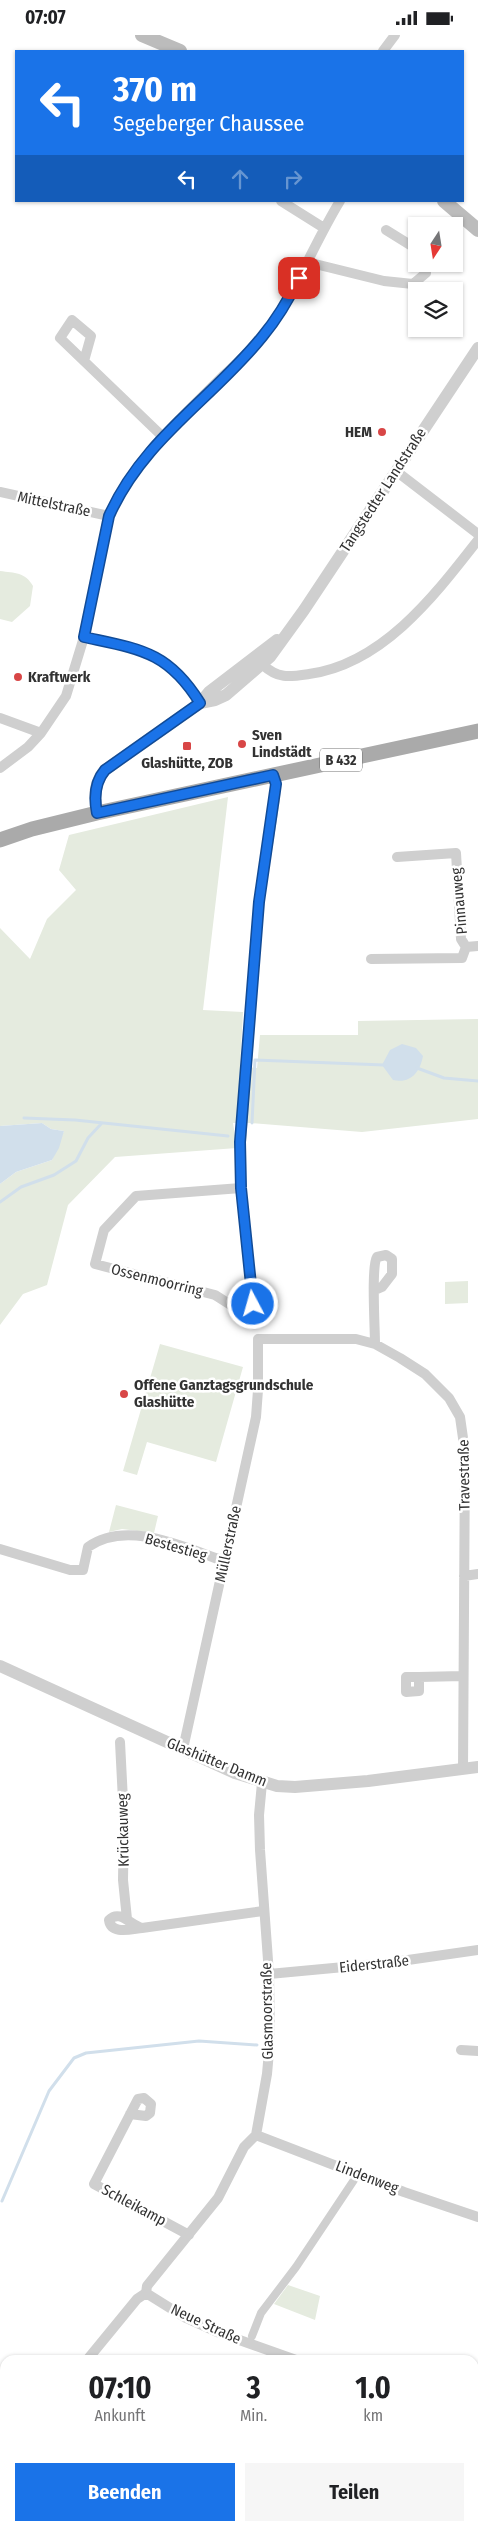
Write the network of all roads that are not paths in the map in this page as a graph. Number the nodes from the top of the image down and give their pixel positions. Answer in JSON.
{"nodes":[{"id":1,"x":142,"y":35,"type":"edge"},
{"id":2,"x":395,"y":35,"type":"edge"},
{"id":3,"x":178,"y":50,"type":"edge"},
{"id":4,"x":384,"y":50,"type":"edge"},
{"id":5,"x":283,"y":202,"type":"edge"},
{"id":6,"x":339,"y":202,"type":"edge"},
{"id":7,"x":445,"y":202,"type":"edge"},
{"id":8,"x":324,"y":228,"type":"junction"},
{"id":9,"x":386,"y":230,"type":"dead end"},
{"id":10,"x":478,"y":230,"type":"edge"},
{"id":11,"x":408,"y":245,"type":"edge"},
{"id":12,"x":307,"y":263,"type":"junction"},
{"id":13,"x":426,"y":273,"type":"edge"},
{"id":14,"x":478,"y":348,"type":"edge"},
{"id":15,"x":84,"y":361,"type":"dead end"},
{"id":16,"x":162,"y":436,"type":"junction"},
{"id":17,"x":396,"y":471,"type":"junction"},
{"id":18,"x":0,"y":492,"type":"edge"},
{"id":19,"x":109,"y":516,"type":"junction"},
{"id":20,"x":478,"y":534,"type":"edge"},
{"id":21,"x":478,"y":539,"type":"edge"},
{"id":22,"x":288,"y":631,"type":"junction"},
{"id":23,"x":84,"y":637,"type":"junction"},
{"id":24,"x":263,"y":665,"type":"junction"},
{"id":25,"x":200,"y":703,"type":"junction"},
{"id":26,"x":0,"y":718,"type":"edge"},
{"id":27,"x":478,"y":731,"type":"edge"},
{"id":28,"x":41,"y":733,"type":"junction"},
{"id":29,"x":0,"y":769,"type":"edge"},
{"id":30,"x":273,"y":775,"type":"junction"},
{"id":31,"x":97,"y":813,"type":"junction"},
{"id":32,"x":0,"y":840,"type":"edge"},
{"id":33,"x":397,"y":857,"type":"dead end"},
{"id":34,"x":478,"y":946,"type":"edge"},
{"id":35,"x":466,"y":947,"type":"junction"},
{"id":36,"x":371,"y":959,"type":"dead end"},
{"id":37,"x":241,"y":1188,"type":"junction"},
{"id":38,"x":375,"y":1290,"type":"dead end"},
{"id":39,"x":258,"y":1339,"type":"joint"},
{"id":40,"x":375,"y":1344,"type":"junction"},
{"id":41,"x":0,"y":1549,"type":"edge"},
{"id":42,"x":224,"y":1561,"type":"junction"},
{"id":43,"x":478,"y":1574,"type":"edge"},
{"id":44,"x":464,"y":1576,"type":"junction"},
{"id":45,"x":0,"y":1666,"type":"edge"},
{"id":46,"x":462,"y":1676,"type":"junction"},
{"id":47,"x":419,"y":1677,"type":"dead end"},
{"id":48,"x":120,"y":1742,"type":"dead end"},
{"id":49,"x":183,"y":1749,"type":"junction"},
{"id":50,"x":478,"y":1767,"type":"edge"},
{"id":51,"x":462,"y":1769,"type":"junction"},
{"id":52,"x":262,"y":1783,"type":"junction"},
{"id":53,"x":263,"y":1911,"type":"junction"},
{"id":54,"x":127,"y":1919,"type":"junction"},
{"id":55,"x":142,"y":1928,"type":"junction"},
{"id":56,"x":478,"y":1950,"type":"edge"},
{"id":57,"x":269,"y":1974,"type":"junction"},
{"id":58,"x":461,"y":2050,"type":"dead end"},
{"id":59,"x":478,"y":2051,"type":"edge"},
{"id":60,"x":130,"y":2114,"type":"dead end"},
{"id":61,"x":256,"y":2135,"type":"junction"},
{"id":62,"x":358,"y":2174,"type":"junction"},
{"id":63,"x":478,"y":2217,"type":"edge"},
{"id":64,"x":190,"y":2235,"type":"junction"},
{"id":65,"x":146,"y":2293,"type":"junction"},
{"id":66,"x":252,"y":2336,"type":"dead end"},
{"id":67,"x":92,"y":2355,"type":"edge"},
{"id":68,"x":282,"y":2355,"type":"edge"}],
"edges":[{"from":1,"to":3,"type":"main road"},
{"from":2,"to":4,"type":"street"},
{"from":5,"to":8,"type":"street"},
{"from":6,"to":8,"type":"street","name":"Mittelstraße"},
{"from":7,"to":10,"type":"main road"},
{"from":8,"to":12,"type":"street","name":"Mittelstraße"},
{"from":9,"to":11,"type":"street"},
{"from":12,"to":13,"type":"street"},
{"from":12,"to":16,"type":"street","name":"Mittelstraße"},
{"from":14,"to":17,"type":"street","name":"Tangstedter Landstraße"},
{"from":15,"to":16,"type":"street"},
{"from":16,"to":19,"type":"street","name":"Mittelstraße"},
{"from":17,"to":20,"type":"street"},
{"from":17,"to":22,"type":"street","name":"Tangstedter Landstraße"},
{"from":18,"to":19,"type":"street","name":"Mittelstraße"},
{"from":19,"to":23,"type":"street","name":"Mittelstraße"},
{"from":21,"to":24,"type":"street"},
{"from":22,"to":24,"type":"street","name":"Tangstedter Landstraße"},
{"from":22,"to":25,"type":"street","name":"Tangstedter Landstraße"},
{"from":23,"to":25,"type":"street"},
{"from":23,"to":28,"type":"street","name":"Mittelstraße"},
{"from":24,"to":25,"type":"street","name":"Tangstedter Landstraße"},
{"from":25,"to":31,"type":"street","name":"Tangstedter Landstraße"},
{"from":26,"to":28,"type":"street"},
{"from":27,"to":30,"type":"main road","number":"B 432"},
{"from":28,"to":29,"type":"street","name":"Mittelstraße"},
{"from":30,"to":31,"type":"main road","number":"B 432"},
{"from":30,"to":37,"type":"street"},
{"from":31,"to":32,"type":"main road","number":"B 432"},
{"from":33,"to":35,"type":"street","name":"Pinnauweg"},
{"from":34,"to":35,"type":"street","name":"Pinnauweg"},
{"from":35,"to":36,"type":"street","name":"Pinnauweg"},
{"from":37,"to":37,"type":"street","name":"Ossenmoorring"},
{"from":38,"to":40,"type":"street"},
{"from":39,"to":40,"type":"street","name":"Travestraße"},
{"from":39,"to":42,"type":"street","name":"Müllerstraße"},
{"from":40,"to":44,"type":"street","name":"Travestraße"},
{"from":41,"to":42,"type":"street","name":"Bestestieg"},
{"from":42,"to":49,"type":"street","name":"Müllerstraße"},
{"from":43,"to":44,"type":"street"},
{"from":44,"to":46,"type":"street","name":"Travestraße"},
{"from":45,"to":49,"type":"street","name":"Glashütter Damm"},
{"from":46,"to":47,"type":"street"},
{"from":46,"to":51,"type":"street","name":"Travestraße"},
{"from":48,"to":54,"type":"street","name":"Krückauweg"},
{"from":49,"to":52,"type":"street","name":"Glashütter Damm"},
{"from":50,"to":51,"type":"street","name":"Glashütter Damm"},
{"from":51,"to":52,"type":"street","name":"Glashütter Damm"},
{"from":52,"to":53,"type":"street","name":"Glasmoorstraße"},
{"from":53,"to":55,"type":"street"},
{"from":53,"to":57,"type":"street","name":"Glasmoorstraße"},
{"from":54,"to":55,"type":"street"},
{"from":54,"to":55,"type":"street"},
{"from":56,"to":57,"type":"street","name":"Eiderstraße"},
{"from":57,"to":61,"type":"street","name":"Glasmoorstraße"},
{"from":58,"to":59,"type":"street"},
{"from":60,"to":64,"type":"street","name":"Schleikamp"},
{"from":61,"to":62,"type":"street","name":"Lindenweg"},
{"from":61,"to":64,"type":"street","name":"Glasmoorstraße"},
{"from":62,"to":63,"type":"street","name":"Lindenweg"},
{"from":62,"to":66,"type":"street"},
{"from":64,"to":65,"type":"street","name":"Glasmoorstraße"},
{"from":65,"to":67,"type":"street","name":"Glasmoorstraße"},
{"from":65,"to":68,"type":"street","name":"Neue Straße"}]}
